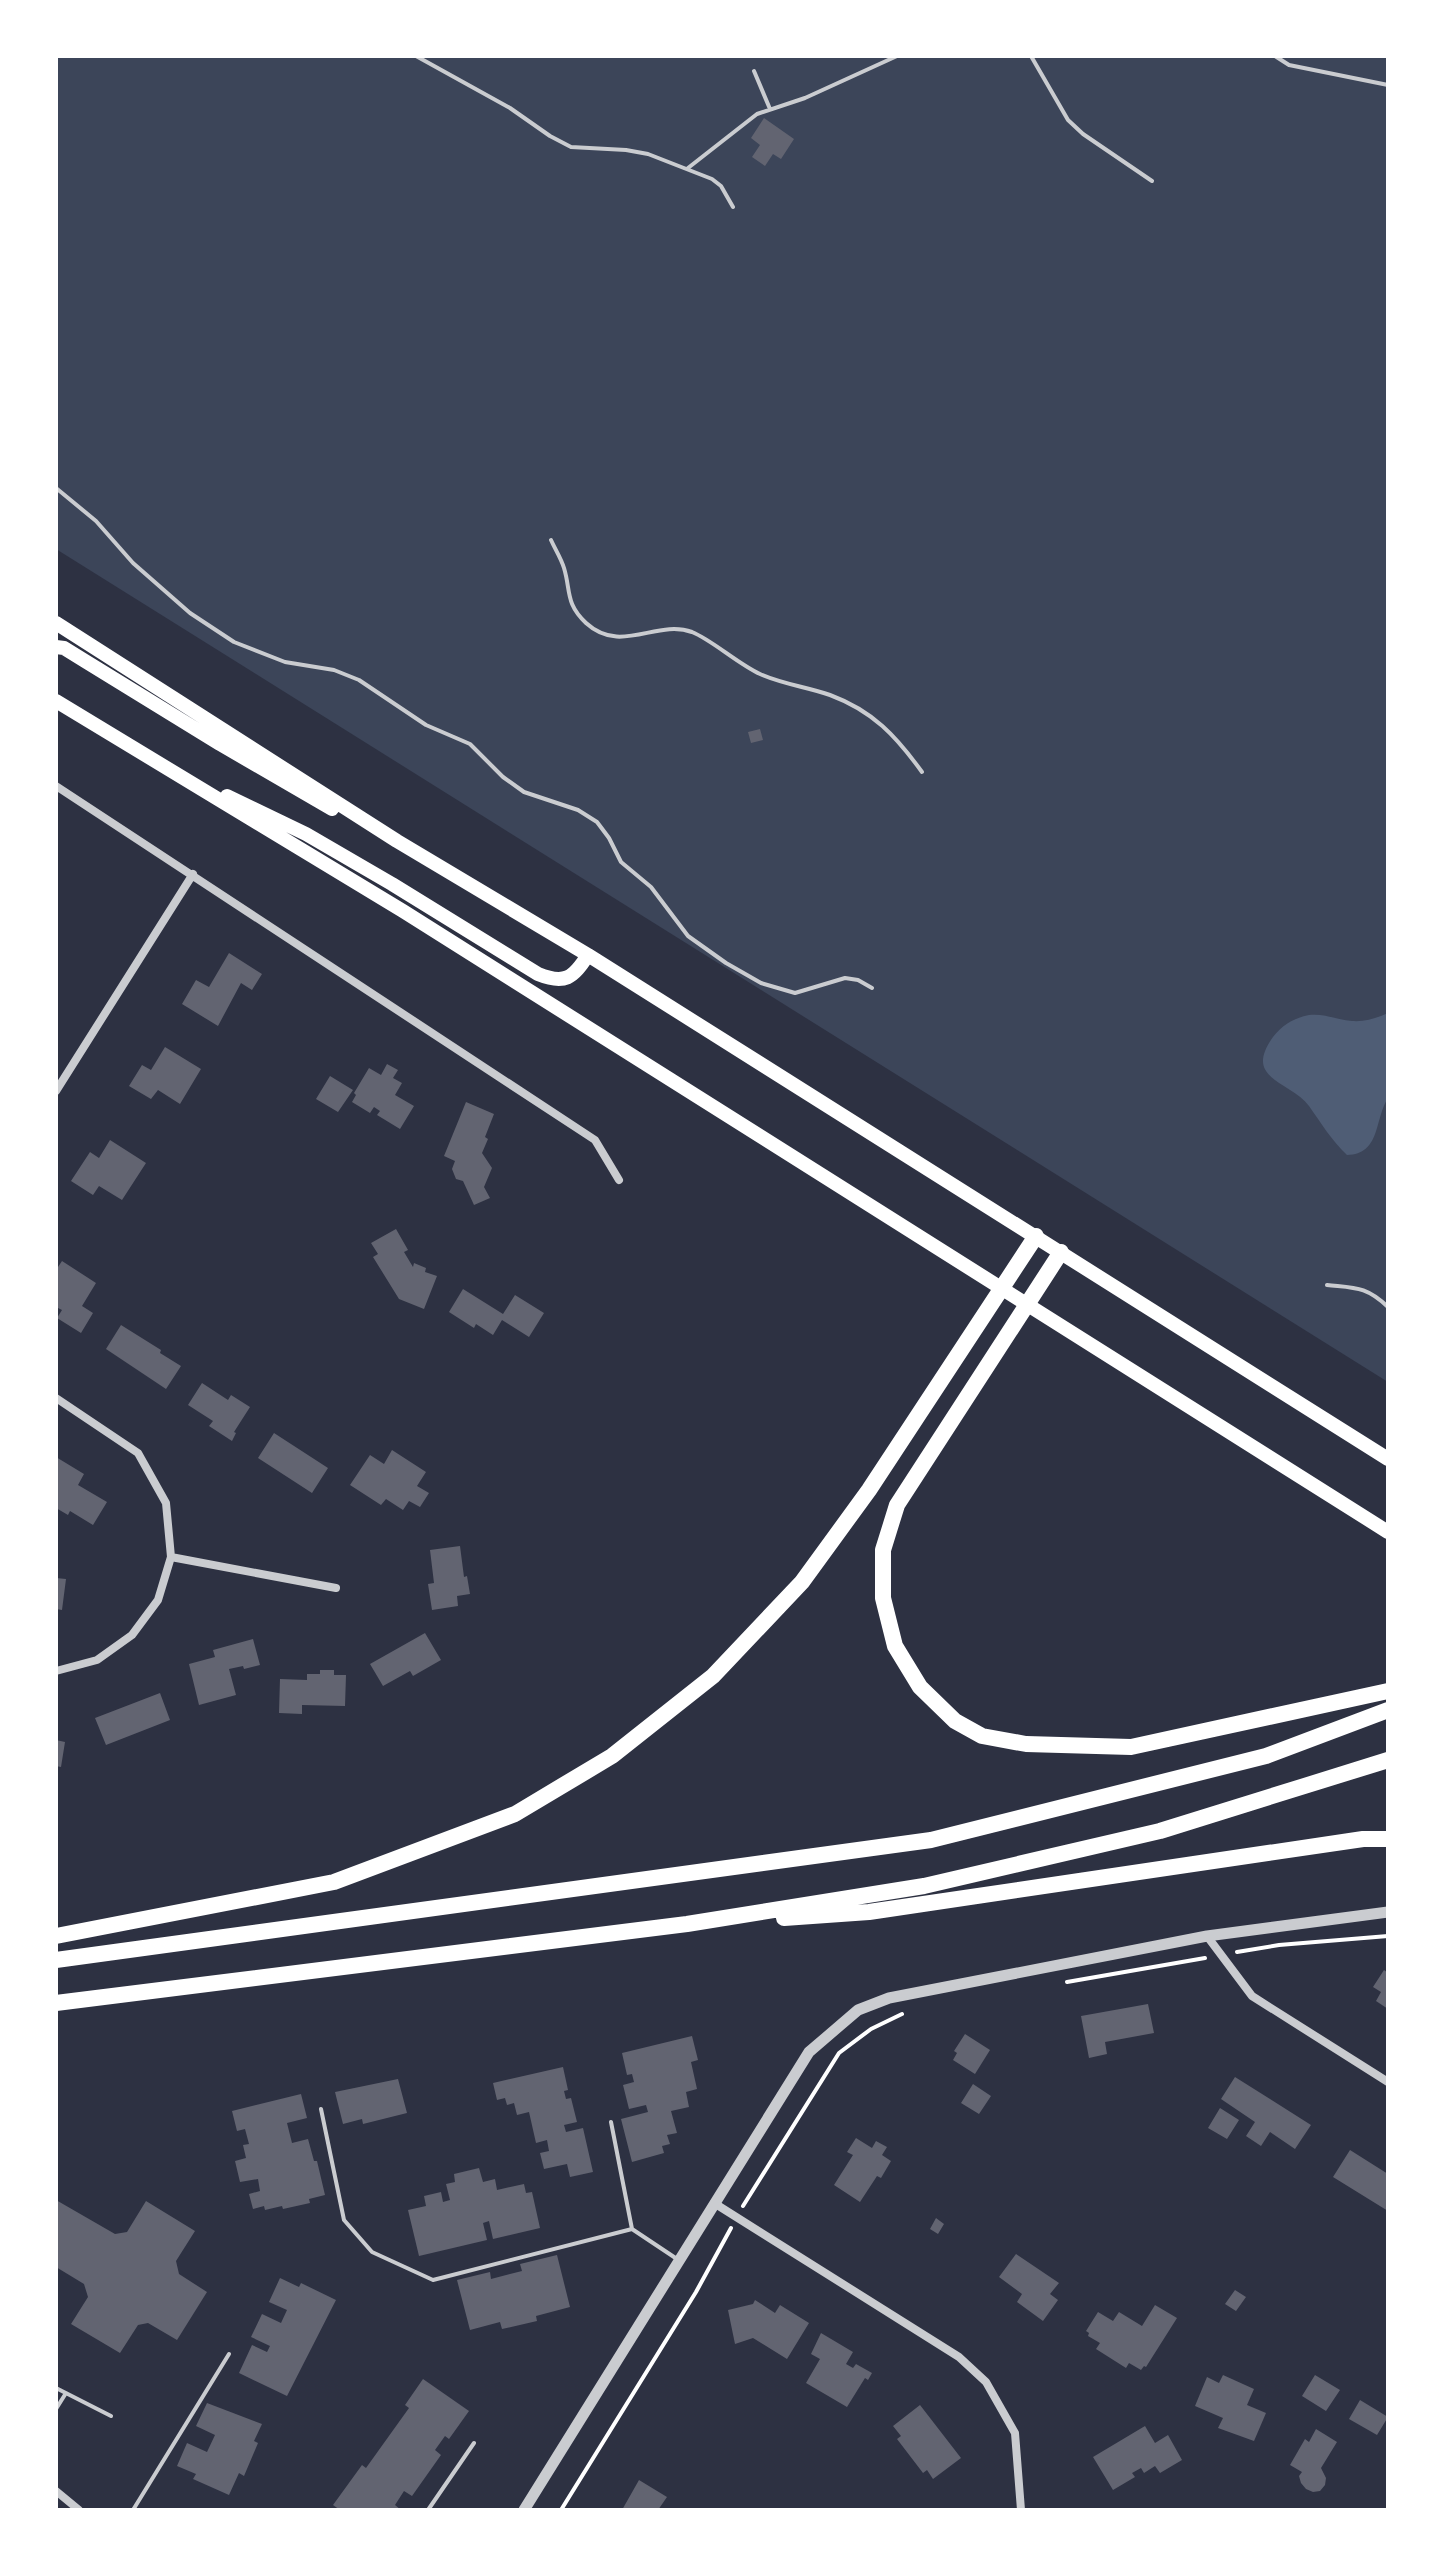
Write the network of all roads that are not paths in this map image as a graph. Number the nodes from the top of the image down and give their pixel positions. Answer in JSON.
{"nodes":[{"id":1,"x":416,"y":56,"type":"edge"},
{"id":2,"x":897,"y":56,"type":"edge"},
{"id":3,"x":1031,"y":56,"type":"edge"},
{"id":4,"x":1275,"y":56,"type":"edge"},
{"id":5,"x":754,"y":71,"type":"dead end"},
{"id":6,"x":1388,"y":85,"type":"edge"},
{"id":7,"x":770,"y":109,"type":"junction"},
{"id":8,"x":688,"y":168,"type":"junction"},
{"id":9,"x":1152,"y":181,"type":"dead end"},
{"id":10,"x":733,"y":207,"type":"dead end"},
{"id":11,"x":56,"y":488,"type":"edge"},
{"id":12,"x":551,"y":540,"type":"dead end"},
{"id":13,"x":56,"y":623,"type":"edge"},
{"id":14,"x":56,"y":647,"type":"edge"},
{"id":15,"x":56,"y":701,"type":"edge"},
{"id":16,"x":147,"y":758,"type":"junction"},
{"id":17,"x":922,"y":772,"type":"dead end"},
{"id":18,"x":56,"y":786,"type":"edge"},
{"id":19,"x":397,"y":841,"type":"junction"},
{"id":20,"x":193,"y":874,"type":"junction"},
{"id":21,"x":588,"y":955,"type":"junction"},
{"id":22,"x":872,"y":988,"type":"dead end"},
{"id":23,"x":56,"y":1091,"type":"edge"},
{"id":24,"x":619,"y":1180,"type":"dead end"},
{"id":25,"x":1036,"y":1236,"type":"junction"},
{"id":26,"x":1061,"y":1252,"type":"junction"},
{"id":27,"x":1327,"y":1285,"type":"dead end"},
{"id":28,"x":1003,"y":1288,"type":"junction"},
{"id":29,"x":1028,"y":1305,"type":"junction"},
{"id":30,"x":1388,"y":1307,"type":"edge"},
{"id":31,"x":56,"y":1398,"type":"edge"},
{"id":32,"x":1388,"y":1459,"type":"edge"},
{"id":33,"x":1388,"y":1532,"type":"edge"},
{"id":34,"x":171,"y":1557,"type":"junction"},
{"id":35,"x":336,"y":1588,"type":"dead end"},
{"id":36,"x":56,"y":1671,"type":"edge"},
{"id":37,"x":1388,"y":1691,"type":"edge"},
{"id":38,"x":1388,"y":1710,"type":"edge"},
{"id":39,"x":1388,"y":1760,"type":"edge"},
{"id":40,"x":1388,"y":1839,"type":"edge"},
{"id":41,"x":1388,"y":1912,"type":"edge"},
{"id":42,"x":687,"y":1924,"type":"junction"},
{"id":43,"x":56,"y":1936,"type":"edge"},
{"id":44,"x":1207,"y":1936,"type":"junction"},
{"id":45,"x":56,"y":1960,"type":"edge"},
{"id":46,"x":56,"y":2003,"type":"edge"},
{"id":47,"x":1388,"y":2082,"type":"edge"},
{"id":48,"x":321,"y":2109,"type":"dead end"},
{"id":49,"x":611,"y":2122,"type":"dead end"},
{"id":50,"x":714,"y":2203,"type":"junction"},
{"id":51,"x":632,"y":2229,"type":"junction"},
{"id":52,"x":679,"y":2260,"type":"junction"},
{"id":53,"x":229,"y":2354,"type":"dead end"},
{"id":54,"x":56,"y":2388,"type":"edge"},
{"id":55,"x":66,"y":2393,"type":"junction"},
{"id":56,"x":56,"y":2409,"type":"edge"},
{"id":57,"x":111,"y":2416,"type":"dead end"},
{"id":58,"x":474,"y":2443,"type":"dead end"},
{"id":59,"x":56,"y":2491,"type":"edge"},
{"id":60,"x":79,"y":2510,"type":"edge"},
{"id":61,"x":133,"y":2510,"type":"edge"},
{"id":62,"x":428,"y":2510,"type":"edge"},
{"id":63,"x":524,"y":2510,"type":"edge"},
{"id":64,"x":1021,"y":2510,"type":"edge"}],
"edges":[{"from":1,"to":8,"type":"lane"},
{"from":2,"to":7,"type":"lane"},
{"from":3,"to":9,"type":"lane"},
{"from":4,"to":6,"type":"lane"},
{"from":5,"to":7,"type":"lane"},
{"from":7,"to":8,"type":"lane"},
{"from":8,"to":10,"type":"lane"},
{"from":11,"to":22,"type":"lane"},
{"from":12,"to":17,"type":"lane"},
{"from":13,"to":19,"type":"highway"},
{"from":14,"to":19,"type":"highway"},
{"from":15,"to":16,"type":"highway"},
{"from":16,"to":21,"type":"highway"},
{"from":16,"to":28,"type":"highway"},
{"from":18,"to":20,"type":"street"},
{"from":19,"to":21,"type":"highway"},
{"from":20,"to":23,"type":"street"},
{"from":20,"to":24,"type":"street"},
{"from":21,"to":25,"type":"highway"},
{"from":25,"to":26,"type":"highway"},
{"from":25,"to":28,"type":"highway"},
{"from":26,"to":29,"type":"highway"},
{"from":26,"to":32,"type":"highway"},
{"from":27,"to":30,"type":"lane"},
{"from":28,"to":29,"type":"highway"},
{"from":28,"to":43,"type":"highway"},
{"from":29,"to":33,"type":"highway"},
{"from":29,"to":37,"type":"highway"},
{"from":31,"to":34,"type":"street"},
{"from":34,"to":35,"type":"street"},
{"from":34,"to":36,"type":"street"},
{"from":38,"to":45,"type":"highway"},
{"from":39,"to":42,"type":"highway"},
{"from":40,"to":42,"type":"highway"},
{"from":41,"to":44,"type":"street"},
{"from":42,"to":46,"type":"highway"},
{"from":44,"to":47,"type":"street"},
{"from":44,"to":50,"type":"street"},
{"from":48,"to":51,"type":"lane"},
{"from":49,"to":51,"type":"lane"},
{"from":50,"to":52,"type":"street"},
{"from":50,"to":64,"type":"street"},
{"from":51,"to":52,"type":"lane"},
{"from":52,"to":63,"type":"street"},
{"from":53,"to":61,"type":"lane"},
{"from":54,"to":55,"type":"lane"},
{"from":55,"to":56,"type":"lane"},
{"from":55,"to":57,"type":"lane"},
{"from":58,"to":62,"type":"lane"},
{"from":59,"to":60,"type":"street"}]}
